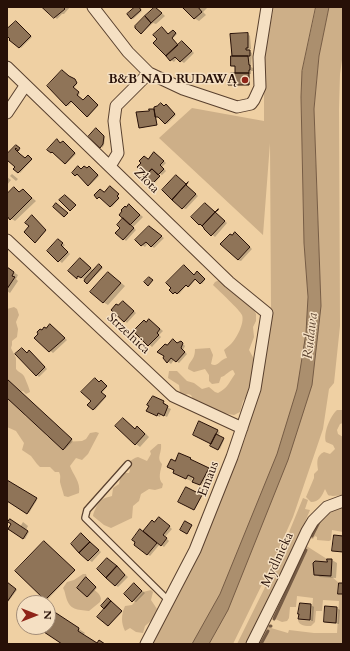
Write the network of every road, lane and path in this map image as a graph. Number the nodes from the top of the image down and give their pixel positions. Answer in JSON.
{"nodes":[{"id":1,"x":93,"y":7,"type":"edge"},
{"id":2,"x":267,"y":7,"type":"edge"},
{"id":3,"x":7,"y":67,"type":"edge"},
{"id":4,"x":149,"y":73,"type":"junction"},
{"id":5,"x":25,"y":86,"type":"junction"},
{"id":6,"x":7,"y":113,"type":"edge"},
{"id":7,"x":110,"y":166,"type":"junction"},
{"id":8,"x":7,"y":240,"type":"edge"},
{"id":9,"x":267,"y":313,"type":"joint"},
{"id":10,"x":242,"y":428,"type":"junction"},
{"id":11,"x":128,"y":464,"type":"dead end"},
{"id":12,"x":343,"y":501,"type":"edge"},
{"id":13,"x":169,"y":602,"type":"junction"},
{"id":14,"x":146,"y":644,"type":"edge"},
{"id":15,"x":252,"y":644,"type":"edge"}],
"edges":[{"from":1,"to":4,"type":"street"},
{"from":2,"to":4,"type":"street"},
{"from":3,"to":5,"type":"street","name":"Złota"},
{"from":4,"to":7,"type":"street"},
{"from":5,"to":6,"type":"street"},
{"from":5,"to":7,"type":"street","name":"Złota"},
{"from":7,"to":9,"type":"street","name":"Złota"},
{"from":8,"to":10,"type":"street","name":"Strzelnica"},
{"from":9,"to":10,"type":"street","name":"Emaus"},
{"from":10,"to":13,"type":"street","name":"Emaus"},
{"from":11,"to":13,"type":"lane"},
{"from":12,"to":15,"type":"street","name":"Mydlnicka"},
{"from":13,"to":14,"type":"street","name":"Emaus"}]}
